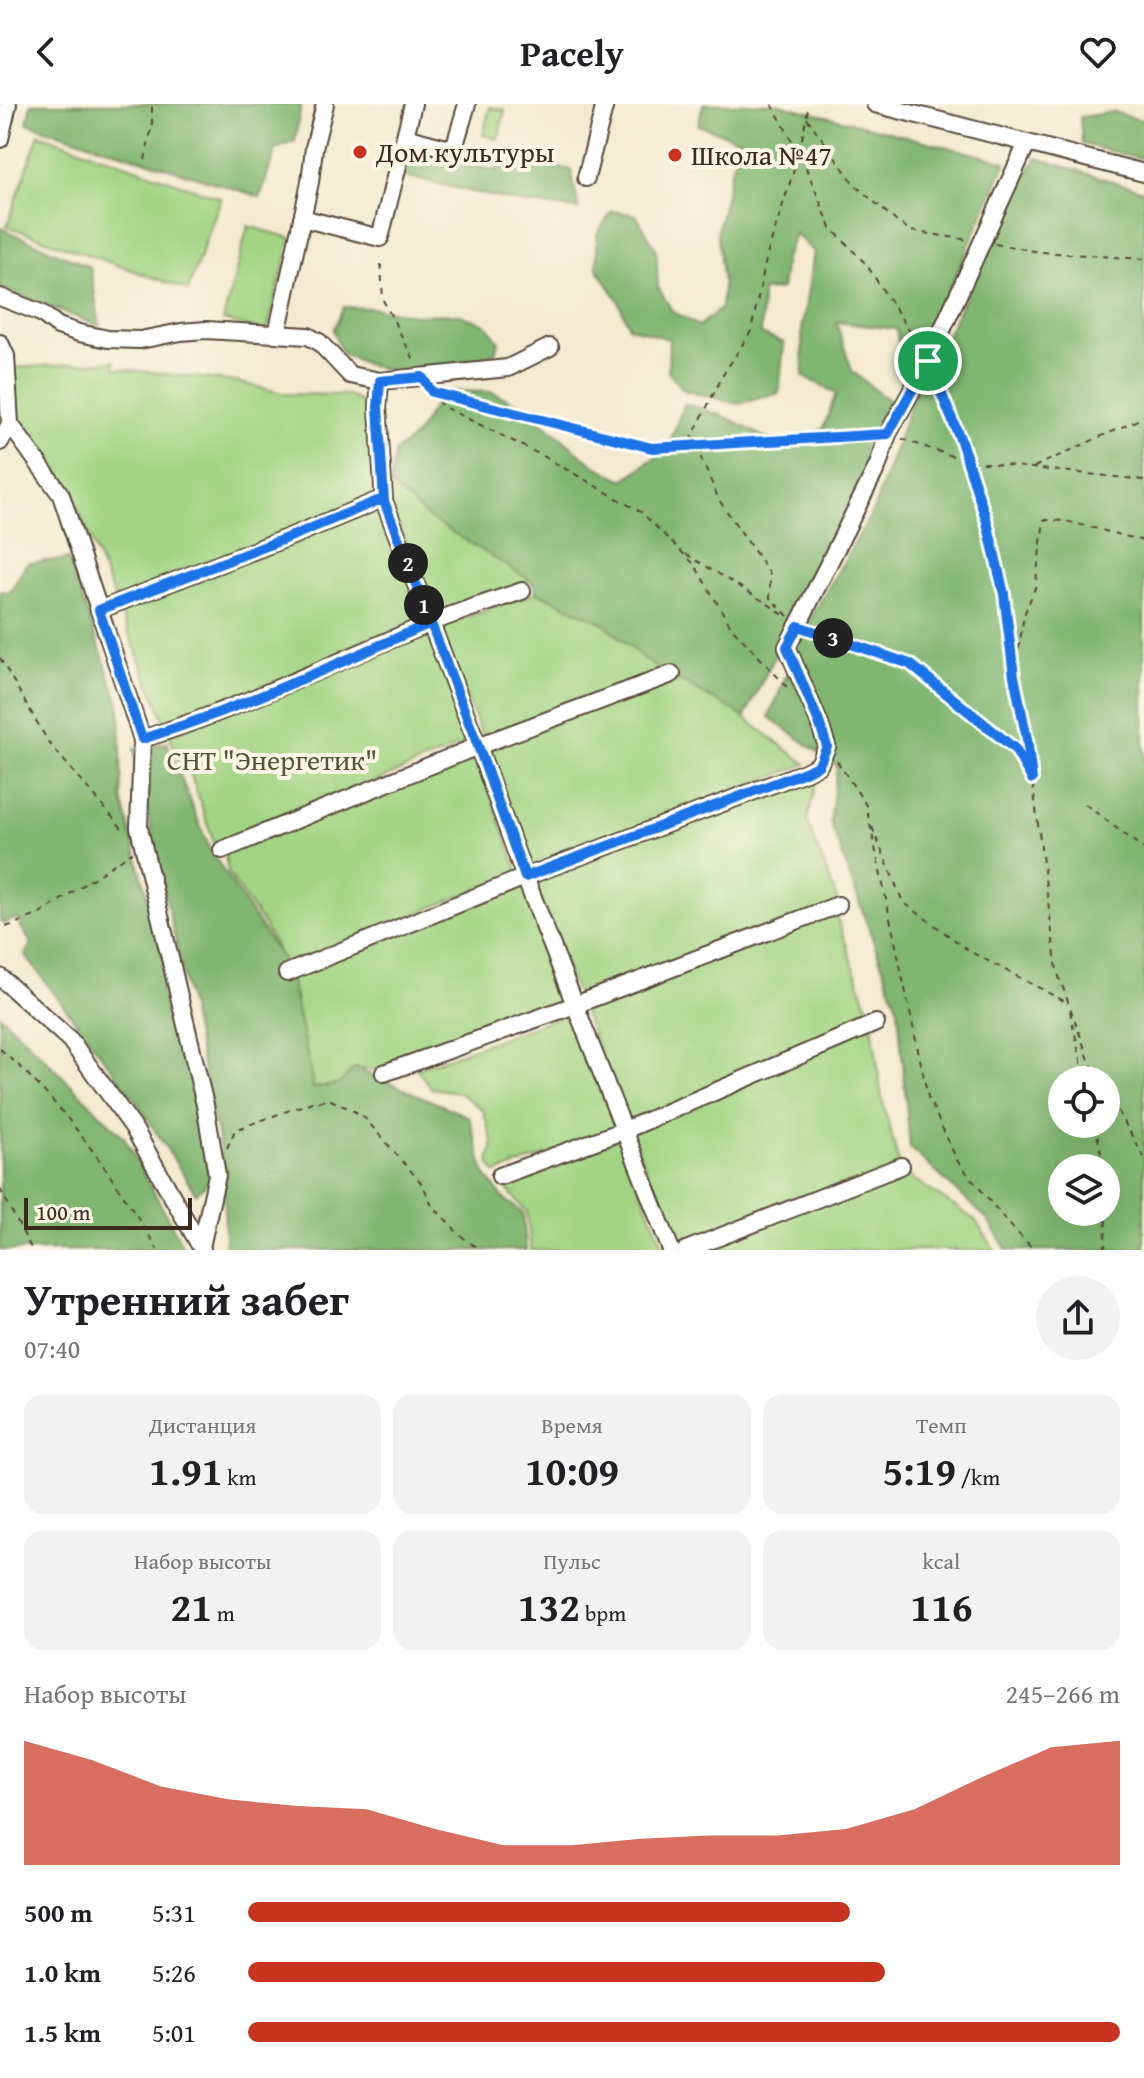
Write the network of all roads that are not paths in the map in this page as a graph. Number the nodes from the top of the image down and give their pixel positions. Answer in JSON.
{"nodes":[{"id":1,"x":8,"y":104,"type":"edge"},
{"id":2,"x":325,"y":104,"type":"edge"},
{"id":3,"x":467,"y":104,"type":"edge"},
{"id":4,"x":605,"y":104,"type":"edge"},
{"id":5,"x":875,"y":104,"type":"edge"},
{"id":6,"x":410,"y":105,"type":"edge"},
{"id":7,"x":405,"y":137,"type":"junction"},
{"id":8,"x":0,"y":139,"type":"edge"},
{"id":9,"x":1027,"y":143,"type":"junction"},
{"id":10,"x":1144,"y":173,"type":"edge"},
{"id":11,"x":586,"y":178,"type":"dead end"},
{"id":12,"x":302,"y":218,"type":"junction"},
{"id":13,"x":0,"y":297,"type":"edge"},
{"id":14,"x":277,"y":334,"type":"junction"},
{"id":15,"x":0,"y":343,"type":"edge"},
{"id":16,"x":550,"y":347,"type":"dead end"},
{"id":17,"x":380,"y":381,"type":"junction"},
{"id":18,"x":10,"y":424,"type":"junction"},
{"id":19,"x":0,"y":442,"type":"edge"},
{"id":20,"x":384,"y":501,"type":"junction"},
{"id":21,"x":522,"y":591,"type":"dead end"},
{"id":22,"x":99,"y":610,"type":"junction"},
{"id":23,"x":431,"y":623,"type":"junction"},
{"id":24,"x":672,"y":674,"type":"dead end"},
{"id":25,"x":142,"y":739,"type":"junction"},
{"id":26,"x":478,"y":746,"type":"junction"},
{"id":27,"x":222,"y":850,"type":"dead end"},
{"id":28,"x":525,"y":877,"type":"junction"},
{"id":29,"x":838,"y":905,"type":"dead end"},
{"id":30,"x":287,"y":973,"type":"dead end"},
{"id":31,"x":0,"y":977,"type":"edge"},
{"id":32,"x":575,"y":1005,"type":"junction"},
{"id":33,"x":876,"y":1023,"type":"dead end"},
{"id":34,"x":384,"y":1073,"type":"dead end"},
{"id":35,"x":625,"y":1130,"type":"junction"},
{"id":36,"x":901,"y":1166,"type":"dead end"},
{"id":37,"x":500,"y":1176,"type":"dead end"},
{"id":38,"x":202,"y":1248,"type":"edge"},
{"id":39,"x":671,"y":1250,"type":"edge"},
{"id":40,"x":686,"y":1250,"type":"edge"}],
"edges":[{"from":1,"to":8,"type":"street"},
{"from":2,"to":12,"type":"street"},
{"from":3,"to":7,"type":"street"},
{"from":4,"to":11,"type":"street"},
{"from":5,"to":9,"type":"street"},
{"from":6,"to":7,"type":"street"},
{"from":7,"to":12,"type":"street"},
{"from":9,"to":10,"type":"street"},
{"from":9,"to":28,"type":"street"},
{"from":12,"to":14,"type":"street"},
{"from":13,"to":14,"type":"street"},
{"from":14,"to":17,"type":"street"},
{"from":15,"to":18,"type":"street"},
{"from":16,"to":17,"type":"street"},
{"from":17,"to":20,"type":"street"},
{"from":18,"to":19,"type":"street"},
{"from":18,"to":22,"type":"street"},
{"from":20,"to":22,"type":"street"},
{"from":20,"to":23,"type":"street"},
{"from":21,"to":23,"type":"street"},
{"from":22,"to":25,"type":"street"},
{"from":23,"to":25,"type":"street"},
{"from":23,"to":26,"type":"street"},
{"from":24,"to":26,"type":"street"},
{"from":25,"to":38,"type":"street"},
{"from":26,"to":27,"type":"street"},
{"from":26,"to":28,"type":"street"},
{"from":28,"to":30,"type":"street"},
{"from":28,"to":32,"type":"street"},
{"from":29,"to":32,"type":"street"},
{"from":31,"to":38,"type":"street"},
{"from":32,"to":34,"type":"street"},
{"from":32,"to":35,"type":"street"},
{"from":33,"to":35,"type":"street"},
{"from":35,"to":37,"type":"street"},
{"from":35,"to":39,"type":"street"},
{"from":36,"to":40,"type":"street"}]}
